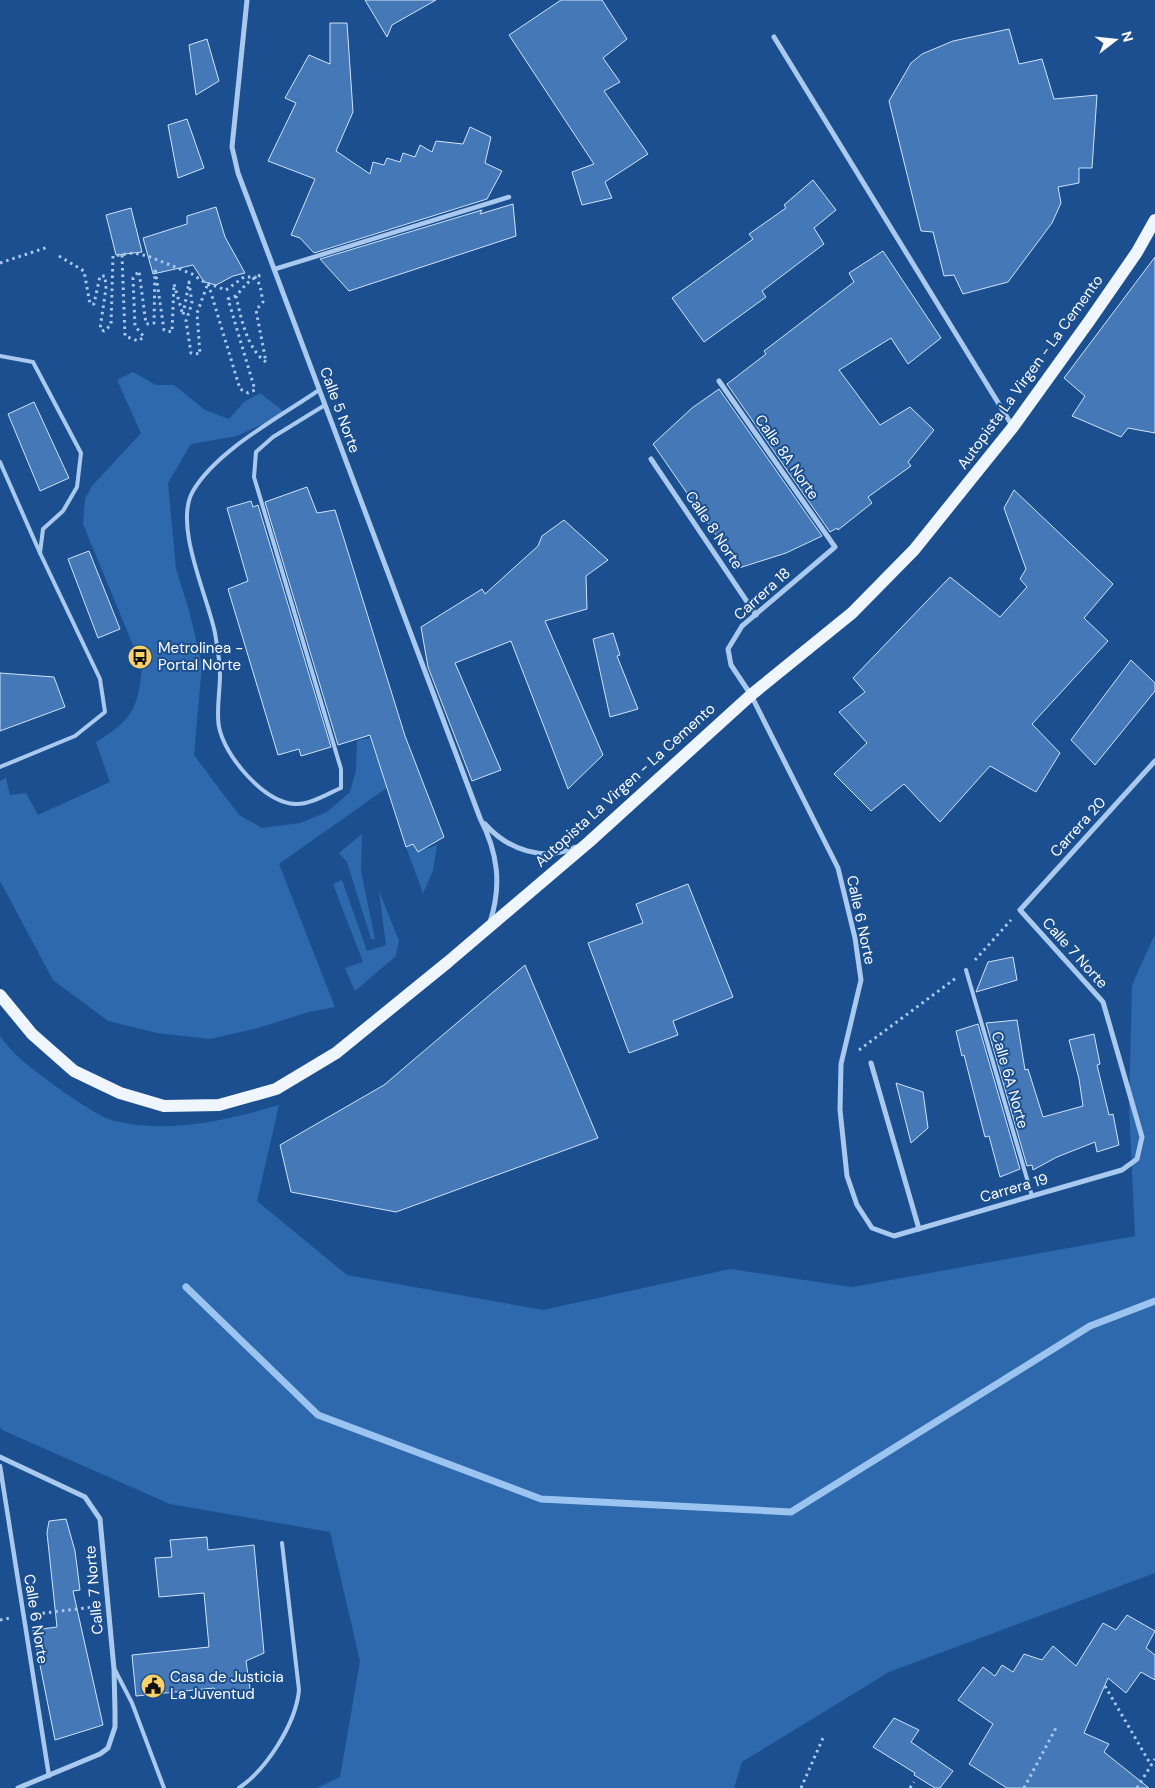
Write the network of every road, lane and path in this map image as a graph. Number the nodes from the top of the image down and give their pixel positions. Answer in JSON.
{"nodes":[{"id":1,"x":247,"y":0,"type":"edge"},
{"id":2,"x":774,"y":37,"type":"dead end"},
{"id":3,"x":509,"y":197,"type":"dead end"},
{"id":4,"x":1155,"y":220,"type":"edge"},
{"id":5,"x":48,"y":247,"type":"dead end"},
{"id":6,"x":122,"y":255,"type":"junction"},
{"id":7,"x":59,"y":256,"type":"dead end"},
{"id":8,"x":0,"y":263,"type":"edge"},
{"id":9,"x":275,"y":269,"type":"junction"},
{"id":10,"x":255,"y":277,"type":"junction"},
{"id":11,"x":208,"y":283,"type":"junction"},
{"id":12,"x":236,"y":296,"type":"junction"},
{"id":13,"x":0,"y":356,"type":"edge"},
{"id":14,"x":719,"y":380,"type":"dead end"},
{"id":15,"x":319,"y":390,"type":"junction"},
{"id":16,"x":325,"y":405,"type":"junction"},
{"id":17,"x":1013,"y":427,"type":"junction"},
{"id":18,"x":651,"y":459,"type":"dead end"},
{"id":19,"x":0,"y":462,"type":"edge"},
{"id":20,"x":835,"y":547,"type":"joint"},
{"id":21,"x":40,"y":552,"type":"junction"},
{"id":22,"x":756,"y":615,"type":"junction"},
{"id":23,"x":751,"y":695,"type":"junction"},
{"id":24,"x":1155,"y":761,"type":"edge"},
{"id":25,"x":0,"y":767,"type":"edge"},
{"id":26,"x":480,"y":818,"type":"junction"},
{"id":27,"x":589,"y":842,"type":"junction"},
{"id":28,"x":1020,"y":910,"type":"junction"},
{"id":29,"x":489,"y":925,"type":"junction"},
{"id":30,"x":966,"y":970,"type":"junction"},
{"id":31,"x":0,"y":995,"type":"edge"},
{"id":32,"x":871,"y":1063,"type":"dead end"},
{"id":33,"x":841,"y":1064,"type":"junction"},
{"id":34,"x":1137,"y":1159,"type":"joint"},
{"id":35,"x":1032,"y":1196,"type":"junction"},
{"id":36,"x":920,"y":1229,"type":"junction"},
{"id":37,"x":894,"y":1236,"type":"joint"},
{"id":38,"x":0,"y":1457,"type":"edge"},
{"id":39,"x":0,"y":1466,"type":"edge"},
{"id":40,"x":282,"y":1543,"type":"dead end"},
{"id":41,"x":107,"y":1606,"type":"junction"},
{"id":42,"x":22,"y":1615,"type":"junction"},
{"id":43,"x":0,"y":1620,"type":"edge"},
{"id":44,"x":114,"y":1669,"type":"junction"},
{"id":45,"x":1105,"y":1686,"type":"dead end"},
{"id":46,"x":1057,"y":1726,"type":"dead end"},
{"id":47,"x":824,"y":1738,"type":"dead end"},
{"id":48,"x":1155,"y":1759,"type":"edge"},
{"id":49,"x":1151,"y":1764,"type":"junction"},
{"id":50,"x":49,"y":1776,"type":"junction"},
{"id":51,"x":914,"y":1782,"type":"dead end"},
{"id":52,"x":18,"y":1788,"type":"edge"},
{"id":53,"x":164,"y":1788,"type":"edge"},
{"id":54,"x":239,"y":1788,"type":"edge"},
{"id":55,"x":801,"y":1788,"type":"edge"},
{"id":56,"x":910,"y":1788,"type":"edge"},
{"id":57,"x":1024,"y":1788,"type":"edge"},
{"id":58,"x":1137,"y":1788,"type":"edge"}],
"edges":[{"from":1,"to":9,"type":"street","name":"Calle 5 Norte"},
{"from":2,"to":17,"type":"street"},
{"from":3,"to":9,"type":"street"},
{"from":4,"to":17,"type":"main road","name":"Autopista La Virgen - La Cemento"},
{"from":5,"to":8,"type":"path"},
{"from":6,"to":7,"type":"path"},
{"from":6,"to":11,"type":"path"},
{"from":6,"to":11,"type":"path"},
{"from":9,"to":10,"type":"path"},
{"from":9,"to":15,"type":"street","name":"Calle 5 Norte"},
{"from":10,"to":11,"type":"path"},
{"from":10,"to":12,"type":"path"},
{"from":10,"to":12,"type":"path"},
{"from":11,"to":12,"type":"path"},
{"from":13,"to":21,"type":"lane"},
{"from":14,"to":20,"type":"street","name":"Calle 8A Norte"},
{"from":15,"to":16,"type":"street","name":"Calle 5 Norte"},
{"from":15,"to":16,"type":"lane"},
{"from":16,"to":26,"type":"street","name":"Calle 5 Norte"},
{"from":17,"to":23,"type":"main road","name":"Autopista La Virgen - La Cemento"},
{"from":18,"to":22,"type":"street","name":"Calle 8 Norte"},
{"from":19,"to":21,"type":"lane"},
{"from":20,"to":22,"type":"street","name":"Carrera 18"},
{"from":21,"to":25,"type":"lane"},
{"from":22,"to":23,"type":"street","name":"Carrera 18"},
{"from":23,"to":27,"type":"main road","name":"Autopista La Virgen - La Cemento"},
{"from":23,"to":33,"type":"street","name":"Calle 6 Norte"},
{"from":24,"to":28,"type":"street","name":"Carrera 20"},
{"from":26,"to":27,"type":"street","name":"Calle 5 Norte"},
{"from":26,"to":29,"type":"street","name":"Calle 5 Norte"},
{"from":27,"to":29,"type":"main road","name":"Autopista La Virgen - La Cemento"},
{"from":28,"to":30,"type":"path"},
{"from":28,"to":34,"type":"street","name":"Calle 7 Norte"},
{"from":29,"to":31,"type":"main road","name":"Autopista La Virgen - La Cemento"},
{"from":30,"to":33,"type":"path"},
{"from":30,"to":35,"type":"lane","name":"Calle 6A Norte"},
{"from":32,"to":36,"type":"street"},
{"from":33,"to":37,"type":"street","name":"Calle 6 Norte"},
{"from":34,"to":35,"type":"street","name":"Carrera 19"},
{"from":35,"to":36,"type":"street","name":"Carrera 19"},
{"from":36,"to":37,"type":"street","name":"Carrera 19"},
{"from":38,"to":41,"type":"street","name":"Calle 7 Norte"},
{"from":39,"to":42,"type":"street","name":"Calle 6 Norte"},
{"from":40,"to":54,"type":"lane"},
{"from":41,"to":42,"type":"path"},
{"from":41,"to":44,"type":"street","name":"Calle 7 Norte"},
{"from":42,"to":43,"type":"path"},
{"from":42,"to":50,"type":"street","name":"Calle 6 Norte"},
{"from":44,"to":50,"type":"street"},
{"from":44,"to":53,"type":"lane"},
{"from":45,"to":49,"type":"path"},
{"from":46,"to":57,"type":"path"},
{"from":47,"to":55,"type":"path"},
{"from":48,"to":49,"type":"path"},
{"from":49,"to":58,"type":"path"},
{"from":50,"to":52,"type":"street"},
{"from":51,"to":56,"type":"path"}]}
